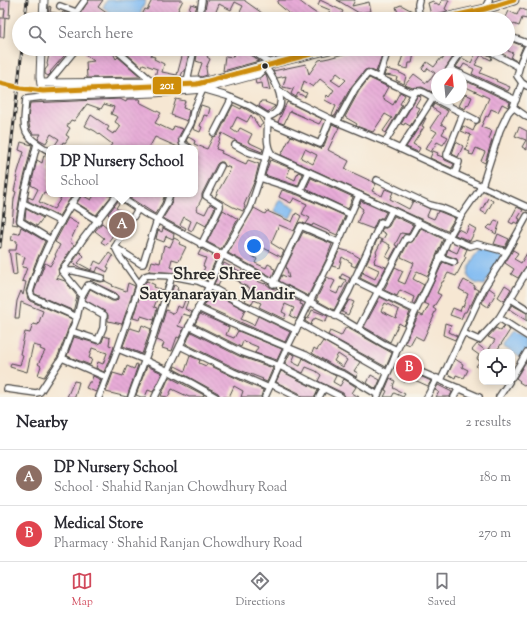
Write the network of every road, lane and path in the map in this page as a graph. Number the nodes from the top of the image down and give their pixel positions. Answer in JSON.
{"nodes":[{"id":1,"x":44,"y":0,"type":"edge"},
{"id":2,"x":202,"y":0,"type":"edge"},
{"id":3,"x":419,"y":0,"type":"edge"},
{"id":4,"x":514,"y":0,"type":"edge"},
{"id":5,"x":82,"y":1,"type":"edge"},
{"id":6,"x":487,"y":4,"type":"edge"},
{"id":7,"x":60,"y":6,"type":"dead end"},
{"id":8,"x":43,"y":12,"type":"edge"},
{"id":9,"x":76,"y":12,"type":"joint"},
{"id":10,"x":200,"y":12,"type":"edge"},
{"id":11,"x":419,"y":12,"type":"edge"},
{"id":12,"x":462,"y":12,"type":"edge"},
{"id":13,"x":515,"y":39,"type":"edge"},
{"id":14,"x":527,"y":43,"type":"edge"},
{"id":15,"x":527,"y":48,"type":"edge"},
{"id":16,"x":42,"y":56,"type":"edge"},
{"id":17,"x":69,"y":56,"type":"edge"},
{"id":18,"x":123,"y":56,"type":"edge"},
{"id":19,"x":192,"y":56,"type":"edge"},
{"id":20,"x":257,"y":56,"type":"edge"},
{"id":21,"x":303,"y":56,"type":"edge"},
{"id":22,"x":386,"y":56,"type":"edge"},
{"id":23,"x":458,"y":56,"type":"edge"},
{"id":24,"x":499,"y":56,"type":"edge"},
{"id":25,"x":268,"y":65,"type":"junction"},
{"id":26,"x":519,"y":67,"type":"junction"},
{"id":27,"x":450,"y":68,"type":"edge"},
{"id":28,"x":467,"y":77,"type":"edge"},
{"id":29,"x":379,"y":78,"type":"junction"},
{"id":30,"x":153,"y":82,"type":"junction"},
{"id":31,"x":44,"y":83,"type":"junction"},
{"id":32,"x":186,"y":83,"type":"junction"},
{"id":33,"x":524,"y":84,"type":"edge"},
{"id":34,"x":203,"y":89,"type":"junction"},
{"id":35,"x":278,"y":90,"type":"junction"},
{"id":36,"x":416,"y":91,"type":"junction"},
{"id":37,"x":46,"y":96,"type":"junction"},
{"id":38,"x":431,"y":96,"type":"edge"},
{"id":39,"x":232,"y":98,"type":"junction"},
{"id":40,"x":516,"y":100,"type":"junction"},
{"id":41,"x":431,"y":102,"type":"edge"},
{"id":42,"x":445,"y":104,"type":"edge"},
{"id":43,"x":513,"y":107,"type":"junction"},
{"id":44,"x":463,"y":114,"type":"junction"},
{"id":45,"x":527,"y":117,"type":"edge"},
{"id":46,"x":330,"y":119,"type":"junction"},
{"id":47,"x":268,"y":120,"type":"junction"},
{"id":48,"x":476,"y":120,"type":"dead end"},
{"id":49,"x":338,"y":122,"type":"junction"},
{"id":50,"x":214,"y":133,"type":"dead end"},
{"id":51,"x":385,"y":142,"type":"junction"},
{"id":52,"x":37,"y":144,"type":"junction"},
{"id":53,"x":184,"y":145,"type":"edge"},
{"id":54,"x":235,"y":145,"type":"dead end"},
{"id":55,"x":268,"y":146,"type":"junction"},
{"id":56,"x":46,"y":149,"type":"edge"},
{"id":57,"x":400,"y":149,"type":"junction"},
{"id":58,"x":266,"y":158,"type":"junction"},
{"id":59,"x":220,"y":166,"type":"dead end"},
{"id":60,"x":309,"y":172,"type":"junction"},
{"id":61,"x":455,"y":174,"type":"junction"},
{"id":62,"x":260,"y":178,"type":"junction"},
{"id":63,"x":377,"y":180,"type":"dead end"},
{"id":64,"x":482,"y":186,"type":"junction"},
{"id":65,"x":300,"y":191,"type":"junction"},
{"id":66,"x":359,"y":195,"type":"junction"},
{"id":67,"x":76,"y":197,"type":"edge"},
{"id":68,"x":116,"y":197,"type":"edge"},
{"id":69,"x":120,"y":197,"type":"edge"},
{"id":70,"x":169,"y":197,"type":"edge"},
{"id":71,"x":23,"y":203,"type":"junction"},
{"id":72,"x":71,"y":204,"type":"junction"},
{"id":73,"x":527,"y":208,"type":"edge"},
{"id":74,"x":138,"y":209,"type":"junction"},
{"id":75,"x":392,"y":210,"type":"junction"},
{"id":76,"x":350,"y":214,"type":"junction"},
{"id":77,"x":461,"y":216,"type":"junction"},
{"id":78,"x":527,"y":216,"type":"edge"},
{"id":79,"x":157,"y":220,"type":"junction"},
{"id":80,"x":98,"y":221,"type":"junction"},
{"id":81,"x":61,"y":222,"type":"junction"},
{"id":82,"x":419,"y":223,"type":"junction"},
{"id":83,"x":449,"y":237,"type":"junction"},
{"id":84,"x":51,"y":240,"type":"junction"},
{"id":85,"x":338,"y":242,"type":"junction"},
{"id":86,"x":201,"y":245,"type":"junction"},
{"id":87,"x":115,"y":247,"type":"junction"},
{"id":88,"x":507,"y":252,"type":"junction"},
{"id":89,"x":222,"y":256,"type":"junction"},
{"id":90,"x":440,"y":257,"type":"junction"},
{"id":91,"x":454,"y":262,"type":"dead end"},
{"id":92,"x":62,"y":271,"type":"junction"},
{"id":93,"x":527,"y":271,"type":"edge"},
{"id":94,"x":172,"y":276,"type":"junction"},
{"id":95,"x":102,"y":278,"type":"dead end"},
{"id":96,"x":354,"y":280,"type":"junction"},
{"id":97,"x":139,"y":284,"type":"junction"},
{"id":98,"x":273,"y":284,"type":"junction"},
{"id":99,"x":209,"y":286,"type":"junction"},
{"id":100,"x":378,"y":292,"type":"junction"},
{"id":101,"x":82,"y":295,"type":"junction"},
{"id":102,"x":114,"y":297,"type":"dead end"},
{"id":103,"x":511,"y":299,"type":"junction"},
{"id":104,"x":81,"y":302,"type":"junction"},
{"id":105,"x":309,"y":303,"type":"junction"},
{"id":106,"x":198,"y":308,"type":"junction"},
{"id":107,"x":527,"y":308,"type":"edge"},
{"id":108,"x":416,"y":310,"type":"junction"},
{"id":109,"x":335,"y":316,"type":"junction"},
{"id":110,"x":77,"y":317,"type":"junction"},
{"id":111,"x":499,"y":318,"type":"junction"},
{"id":112,"x":299,"y":323,"type":"junction"},
{"id":113,"x":189,"y":326,"type":"junction"},
{"id":114,"x":358,"y":329,"type":"junction"},
{"id":115,"x":296,"y":330,"type":"junction"},
{"id":116,"x":71,"y":331,"type":"junction"},
{"id":117,"x":463,"y":333,"type":"junction"},
{"id":118,"x":527,"y":336,"type":"edge"},
{"id":119,"x":180,"y":346,"type":"junction"},
{"id":120,"x":287,"y":348,"type":"junction"},
{"id":121,"x":118,"y":349,"type":"junction"},
{"id":122,"x":397,"y":350,"type":"junction"},
{"id":123,"x":527,"y":352,"type":"edge"},
{"id":124,"x":62,"y":358,"type":"junction"},
{"id":125,"x":394,"y":359,"type":"junction"},
{"id":126,"x":145,"y":360,"type":"junction"},
{"id":127,"x":280,"y":366,"type":"junction"},
{"id":128,"x":167,"y":370,"type":"junction"},
{"id":129,"x":515,"y":371,"type":"edge"},
{"id":130,"x":387,"y":373,"type":"junction"},
{"id":131,"x":106,"y":377,"type":"junction"},
{"id":132,"x":439,"y":379,"type":"junction"},
{"id":133,"x":507,"y":385,"type":"edge"},
{"id":134,"x":270,"y":386,"type":"junction"},
{"id":135,"x":324,"y":388,"type":"junction"},
{"id":136,"x":459,"y":388,"type":"junction"},
{"id":137,"x":7,"y":389,"type":"dead end"},
{"id":138,"x":32,"y":395,"type":"edge"},
{"id":139,"x":377,"y":396,"type":"edge"},
{"id":140,"x":99,"y":397,"type":"edge"},
{"id":141,"x":131,"y":397,"type":"edge"},
{"id":142,"x":155,"y":397,"type":"edge"},
{"id":143,"x":216,"y":397,"type":"edge"},
{"id":144,"x":265,"y":397,"type":"edge"},
{"id":145,"x":297,"y":397,"type":"edge"},
{"id":146,"x":320,"y":397,"type":"edge"},
{"id":147,"x":341,"y":397,"type":"edge"},
{"id":148,"x":427,"y":397,"type":"edge"},
{"id":149,"x":454,"y":397,"type":"edge"},
{"id":150,"x":478,"y":397,"type":"edge"},
{"id":151,"x":499,"y":397,"type":"edge"}],
"edges":[{"from":1,"to":8,"type":"street"},
{"from":2,"to":10,"type":"street"},
{"from":3,"to":11,"type":"street"},
{"from":4,"to":6,"type":"main road"},
{"from":5,"to":9,"type":"street"},
{"from":6,"to":12,"type":"main road"},
{"from":7,"to":9,"type":"street"},
{"from":13,"to":14,"type":"street"},
{"from":15,"to":26,"type":"street"},
{"from":16,"to":31,"type":"street"},
{"from":17,"to":31,"type":"street"},
{"from":18,"to":30,"type":"street"},
{"from":19,"to":32,"type":"street"},
{"from":20,"to":25,"type":"street"},
{"from":21,"to":25,"type":"main road"},
{"from":22,"to":29,"type":"street"},
{"from":23,"to":27,"type":"street"},
{"from":24,"to":26,"type":"street"},
{"from":25,"to":32,"type":"street"},
{"from":25,"to":32,"type":"main road"},
{"from":25,"to":34,"type":"street"},
{"from":25,"to":35,"type":"street"},
{"from":26,"to":33,"type":"street"},
{"from":28,"to":40,"type":"street"},
{"from":29,"to":36,"type":"street"},
{"from":29,"to":49,"type":"street"},
{"from":30,"to":31,"type":"street"},
{"from":30,"to":32,"type":"street"},
{"from":31,"to":37,"type":"street"},
{"from":33,"to":40,"type":"street"},
{"from":34,"to":37,"type":"street"},
{"from":34,"to":39,"type":"street"},
{"from":34,"to":53,"type":"street"},
{"from":35,"to":46,"type":"street"},
{"from":35,"to":47,"type":"street"},
{"from":36,"to":38,"type":"street"},
{"from":36,"to":51,"type":"street"},
{"from":37,"to":52,"type":"street"},
{"from":39,"to":47,"type":"street"},
{"from":39,"to":50,"type":"street"},
{"from":40,"to":43,"type":"street"},
{"from":41,"to":57,"type":"street"},
{"from":42,"to":44,"type":"street"},
{"from":43,"to":45,"type":"street"},
{"from":43,"to":64,"type":"street"},
{"from":44,"to":48,"type":"street"},
{"from":44,"to":61,"type":"street"},
{"from":46,"to":47,"type":"street"},
{"from":46,"to":49,"type":"street"},
{"from":47,"to":55,"type":"street"},
{"from":49,"to":51,"type":"street"},
{"from":51,"to":57,"type":"street"},
{"from":52,"to":56,"type":"street"},
{"from":52,"to":71,"type":"street"},
{"from":54,"to":58,"type":"street"},
{"from":55,"to":58,"type":"street"},
{"from":55,"to":60,"type":"street"},
{"from":57,"to":61,"type":"street"},
{"from":58,"to":62,"type":"street"},
{"from":59,"to":86,"type":"street"},
{"from":60,"to":65,"type":"street"},
{"from":60,"to":66,"type":"street"},
{"from":61,"to":64,"type":"street"},
{"from":62,"to":65,"type":"street"},
{"from":62,"to":89,"type":"street"},
{"from":63,"to":77,"type":"street"},
{"from":64,"to":73,"type":"street"},
{"from":64,"to":77,"type":"street"},
{"from":65,"to":76,"type":"street"},
{"from":66,"to":75,"type":"street"},
{"from":66,"to":76,"type":"street"},
{"from":67,"to":72,"type":"street"},
{"from":68,"to":80,"type":"street"},
{"from":69,"to":74,"type":"street"},
{"from":70,"to":79,"type":"street"},
{"from":71,"to":81,"type":"street"},
{"from":71,"to":84,"type":"street"},
{"from":72,"to":80,"type":"street"},
{"from":72,"to":81,"type":"street"},
{"from":74,"to":79,"type":"street"},
{"from":74,"to":87,"type":"street"},
{"from":75,"to":82,"type":"street"},
{"from":75,"to":96,"type":"street"},
{"from":76,"to":85,"type":"street"},
{"from":77,"to":83,"type":"street"},
{"from":78,"to":88,"type":"street"},
{"from":79,"to":86,"type":"street"},
{"from":79,"to":87,"type":"street"},
{"from":80,"to":92,"type":"street"},
{"from":81,"to":84,"type":"street"},
{"from":82,"to":83,"type":"street"},
{"from":82,"to":100,"type":"street"},
{"from":83,"to":88,"type":"street"},
{"from":83,"to":90,"type":"street"},
{"from":84,"to":110,"type":"street"},
{"from":85,"to":98,"type":"street"},
{"from":85,"to":105,"type":"street"},
{"from":86,"to":89,"type":"street"},
{"from":87,"to":97,"type":"street"},
{"from":88,"to":117,"type":"street"},
{"from":89,"to":98,"type":"street"},
{"from":89,"to":99,"type":"street"},
{"from":90,"to":91,"type":"street"},
{"from":90,"to":108,"type":"street"},
{"from":92,"to":95,"type":"street"},
{"from":92,"to":101,"type":"street"},
{"from":93,"to":103,"type":"street"},
{"from":94,"to":97,"type":"street"},
{"from":94,"to":99,"type":"street"},
{"from":94,"to":126,"type":"street"},
{"from":96,"to":100,"type":"street"},
{"from":96,"to":109,"type":"street"},
{"from":97,"to":121,"type":"street"},
{"from":98,"to":105,"type":"street"},
{"from":99,"to":106,"type":"street"},
{"from":99,"to":115,"type":"street"},
{"from":100,"to":108,"type":"street"},
{"from":100,"to":114,"type":"street"},
{"from":101,"to":102,"type":"street"},
{"from":101,"to":104,"type":"street"},
{"from":103,"to":107,"type":"street"},
{"from":103,"to":111,"type":"street"},
{"from":104,"to":110,"type":"street"},
{"from":104,"to":116,"type":"street"},
{"from":105,"to":109,"type":"street"},
{"from":105,"to":112,"type":"street"},
{"from":106,"to":113,"type":"street"},
{"from":106,"to":120,"type":"street"},
{"from":108,"to":122,"type":"street"},
{"from":109,"to":114,"type":"street"},
{"from":110,"to":116,"type":"street"},
{"from":111,"to":117,"type":"street"},
{"from":111,"to":118,"type":"street"},
{"from":112,"to":115,"type":"street"},
{"from":112,"to":130,"type":"street"},
{"from":113,"to":119,"type":"street"},
{"from":113,"to":127,"type":"street"},
{"from":114,"to":122,"type":"street"},
{"from":115,"to":120,"type":"street"},
{"from":116,"to":124,"type":"street"},
{"from":117,"to":132,"type":"street"},
{"from":119,"to":128,"type":"street"},
{"from":119,"to":134,"type":"street"},
{"from":120,"to":127,"type":"street"},
{"from":120,"to":139,"type":"street"},
{"from":121,"to":126,"type":"street"},
{"from":121,"to":131,"type":"street"},
{"from":122,"to":125,"type":"street"},
{"from":123,"to":129,"type":"street"},
{"from":124,"to":131,"type":"street"},
{"from":124,"to":138,"type":"street"},
{"from":125,"to":130,"type":"street"},
{"from":125,"to":132,"type":"street"},
{"from":126,"to":128,"type":"street"},
{"from":126,"to":141,"type":"street"},
{"from":127,"to":134,"type":"street"},
{"from":127,"to":135,"type":"street"},
{"from":128,"to":142,"type":"street"},
{"from":128,"to":143,"type":"street"},
{"from":130,"to":139,"type":"street"},
{"from":131,"to":140,"type":"street"},
{"from":132,"to":136,"type":"street"},
{"from":132,"to":148,"type":"street"},
{"from":133,"to":151,"type":"street"},
{"from":134,"to":144,"type":"street"},
{"from":134,"to":145,"type":"street"},
{"from":135,"to":146,"type":"street"},
{"from":135,"to":147,"type":"street"},
{"from":136,"to":149,"type":"street"},
{"from":136,"to":150,"type":"street"},
{"from":137,"to":138,"type":"street"}]}
